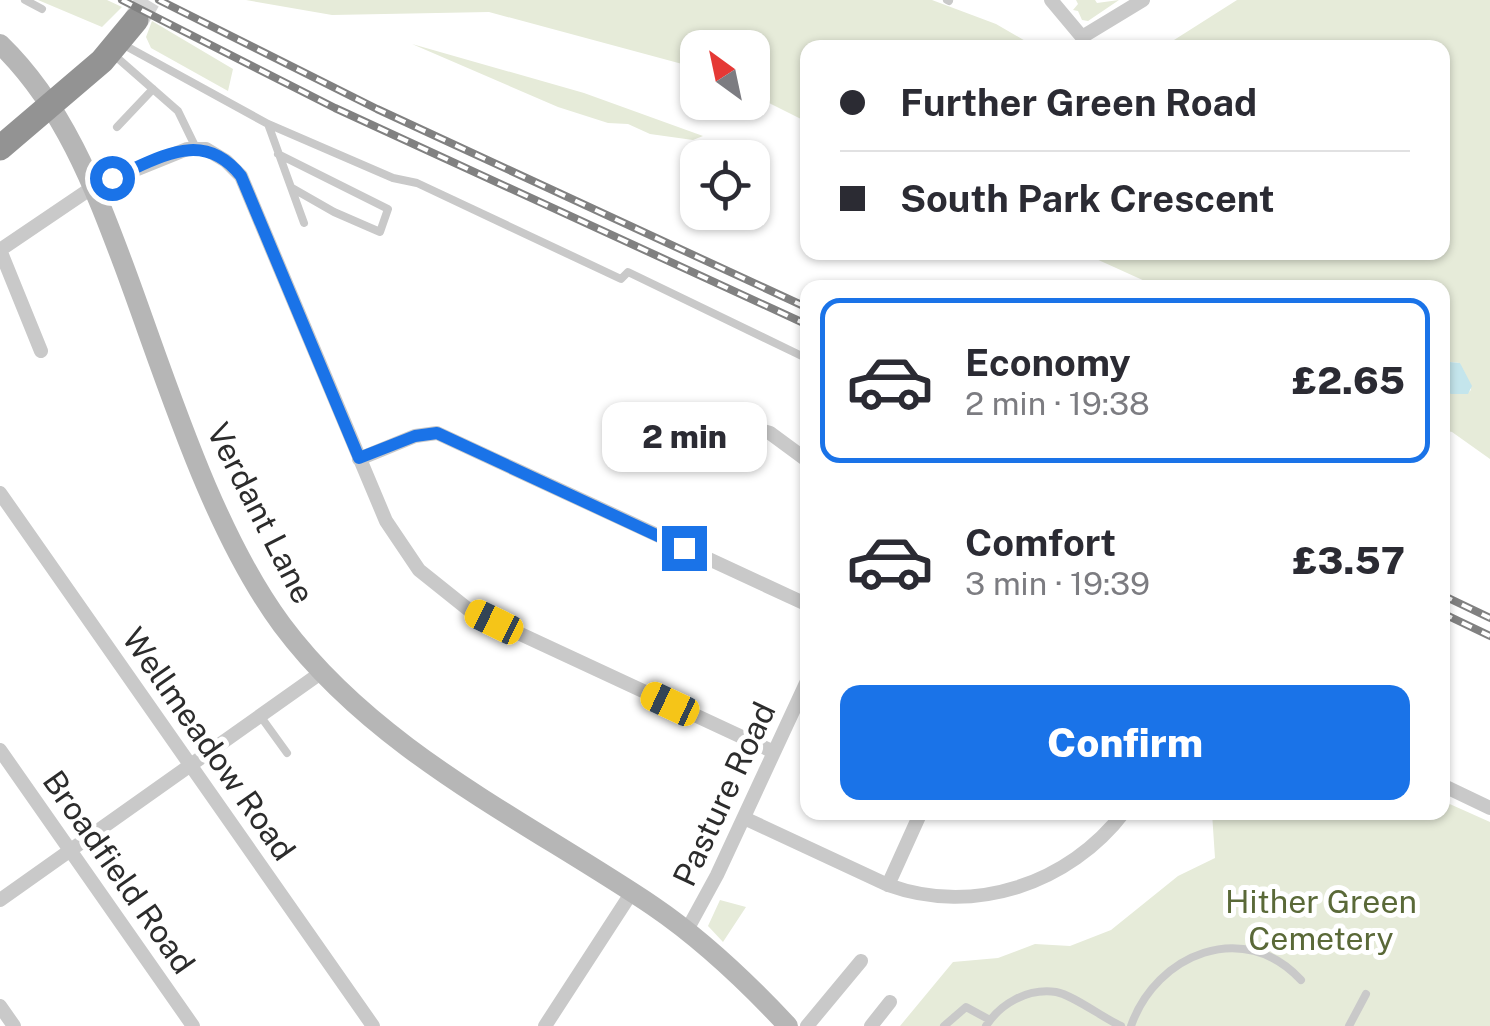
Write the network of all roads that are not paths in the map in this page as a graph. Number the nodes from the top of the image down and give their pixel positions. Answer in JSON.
{"nodes":[{"id":1,"x":25,"y":0,"type":"edge"},
{"id":2,"x":1051,"y":0,"type":"edge"},
{"id":3,"x":1143,"y":0,"type":"edge"},
{"id":4,"x":42,"y":8,"type":"dead end"},
{"id":5,"x":136,"y":20,"type":"tunnel mouth"},
{"id":6,"x":0,"y":44,"type":"edge"},
{"id":7,"x":116,"y":47,"type":"junction"},
{"id":8,"x":153,"y":89,"type":"junction"},
{"id":9,"x":52,"y":106,"type":"junction"},
{"id":10,"x":268,"y":124,"type":"junction"},
{"id":11,"x":117,"y":127,"type":"dead end"},
{"id":12,"x":0,"y":148,"type":"edge"},
{"id":13,"x":191,"y":148,"type":"junction"},
{"id":14,"x":278,"y":154,"type":"junction"},
{"id":15,"x":93,"y":187,"type":"junction"},
{"id":16,"x":292,"y":188,"type":"junction"},
{"id":17,"x":304,"y":222,"type":"dead end"},
{"id":18,"x":42,"y":350,"type":"dead end"},
{"id":19,"x":800,"y":355,"type":"edge"},
{"id":20,"x":728,"y":420,"type":"dead end"},
{"id":21,"x":800,"y":455,"type":"edge"},
{"id":22,"x":359,"y":458,"type":"junction"},
{"id":23,"x":0,"y":493,"type":"edge"},
{"id":24,"x":800,"y":601,"type":"edge"},
{"id":25,"x":322,"y":672,"type":"junction"},
{"id":26,"x":800,"y":696,"type":"edge"},
{"id":27,"x":261,"y":717,"type":"junction"},
{"id":28,"x":0,"y":750,"type":"edge"},
{"id":29,"x":774,"y":752,"type":"junction"},
{"id":30,"x":287,"y":754,"type":"dead end"},
{"id":31,"x":192,"y":766,"type":"junction"},
{"id":32,"x":1450,"y":790,"type":"edge"},
{"id":33,"x":1490,"y":808,"type":"edge"},
{"id":34,"x":744,"y":818,"type":"junction"},
{"id":35,"x":917,"y":820,"type":"edge"},
{"id":36,"x":1117,"y":820,"type":"edge"},
{"id":37,"x":72,"y":851,"type":"junction"},
{"id":38,"x":888,"y":885,"type":"junction"},
{"id":39,"x":632,"y":892,"type":"junction"},
{"id":40,"x":0,"y":900,"type":"edge"},
{"id":41,"x":687,"y":930,"type":"junction"},
{"id":42,"x":861,"y":961,"type":"dead end"},
{"id":43,"x":1301,"y":980,"type":"dead end"},
{"id":44,"x":1366,"y":994,"type":"dead end"},
{"id":45,"x":890,"y":1002,"type":"dead end"},
{"id":46,"x":0,"y":1006,"type":"edge"},
{"id":47,"x":988,"y":1023,"type":"edge"},
{"id":48,"x":548,"y":1025,"type":"edge"},
{"id":49,"x":14,"y":1026,"type":"edge"},
{"id":50,"x":193,"y":1026,"type":"edge"},
{"id":51,"x":373,"y":1026,"type":"edge"},
{"id":52,"x":788,"y":1026,"type":"edge"},
{"id":53,"x":808,"y":1026,"type":"edge"},
{"id":54,"x":871,"y":1026,"type":"edge"},
{"id":55,"x":944,"y":1026,"type":"edge"},
{"id":56,"x":1121,"y":1026,"type":"edge"},
{"id":57,"x":1131,"y":1026,"type":"edge"},
{"id":58,"x":1349,"y":1026,"type":"edge"}],
"edges":[{"from":1,"to":4,"type":"lane"},
{"from":2,"to":3,"type":"street"},
{"from":5,"to":7,"type":"highway"},
{"from":6,"to":9,"type":"street","name":"Verdant Lane"},
{"from":7,"to":8,"type":"lane"},
{"from":7,"to":9,"type":"highway"},
{"from":7,"to":10,"type":"lane"},
{"from":8,"to":11,"type":"lane"},
{"from":8,"to":13,"type":"lane"},
{"from":9,"to":12,"type":"highway"},
{"from":9,"to":15,"type":"street","name":"Verdant Lane"},
{"from":10,"to":14,"type":"lane"},
{"from":10,"to":19,"type":"lane"},
{"from":13,"to":15,"type":"street"},
{"from":13,"to":22,"type":"street"},
{"from":14,"to":16,"type":"lane"},
{"from":14,"to":16,"type":"lane"},
{"from":15,"to":18,"type":"street"},
{"from":15,"to":25,"type":"street","name":"Verdant Lane"},
{"from":16,"to":17,"type":"lane"},
{"from":20,"to":21,"type":"street"},
{"from":22,"to":24,"type":"street"},
{"from":22,"to":29,"type":"street"},
{"from":23,"to":31,"type":"street","name":"Wellmeadow Road"},
{"from":25,"to":27,"type":"street"},
{"from":25,"to":39,"type":"street","name":"Verdant Lane"},
{"from":26,"to":29,"type":"street","name":"Pasture Road"},
{"from":27,"to":30,"type":"lane"},
{"from":27,"to":31,"type":"street"},
{"from":28,"to":37,"type":"street","name":"Broadfield Road"},
{"from":29,"to":34,"type":"street","name":"Pasture Road"},
{"from":31,"to":37,"type":"street"},
{"from":31,"to":51,"type":"street","name":"Wellmeadow Road"},
{"from":32,"to":33,"type":"street"},
{"from":34,"to":38,"type":"street"},
{"from":34,"to":41,"type":"street","name":"Pasture Road"},
{"from":35,"to":38,"type":"street"},
{"from":36,"to":38,"type":"street"},
{"from":37,"to":40,"type":"street"},
{"from":37,"to":50,"type":"street","name":"Broadfield Road"},
{"from":39,"to":41,"type":"street","name":"Verdant Lane"},
{"from":39,"to":48,"type":"street"},
{"from":41,"to":52,"type":"street","name":"Verdant Lane"},
{"from":42,"to":53,"type":"street"},
{"from":43,"to":57,"type":"lane"},
{"from":44,"to":58,"type":"lane"},
{"from":45,"to":54,"type":"street"},
{"from":46,"to":49,"type":"street"},
{"from":47,"to":55,"type":"lane"},
{"from":47,"to":56,"type":"lane"}]}
